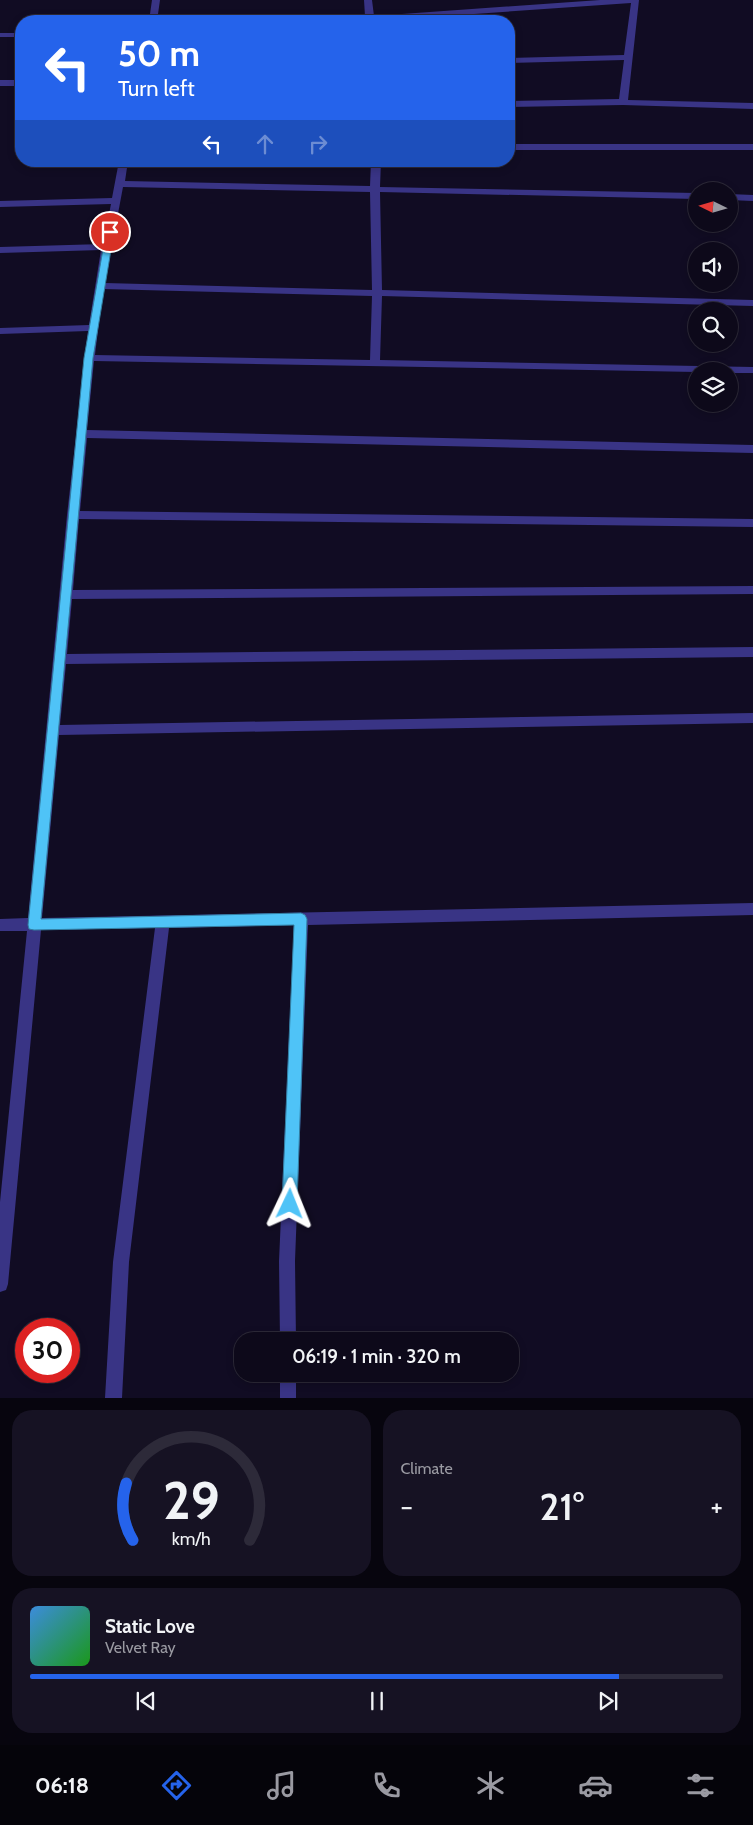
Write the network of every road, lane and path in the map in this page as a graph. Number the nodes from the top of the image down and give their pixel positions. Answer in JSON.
{"nodes":[{"id":1,"x":156,"y":0,"type":"edge"},
{"id":2,"x":368,"y":0,"type":"edge"},
{"id":3,"x":635,"y":0,"type":"edge"},
{"id":4,"x":154,"y":15,"type":"edge"},
{"id":5,"x":370,"y":15,"type":"edge"},
{"id":6,"x":436,"y":15,"type":"edge"},
{"id":7,"x":0,"y":35,"type":"edge"},
{"id":8,"x":15,"y":35,"type":"edge"},
{"id":9,"x":629,"y":57,"type":"junction"},
{"id":10,"x":515,"y":60,"type":"edge"},
{"id":11,"x":0,"y":83,"type":"edge"},
{"id":12,"x":15,"y":83,"type":"edge"},
{"id":13,"x":623,"y":102,"type":"junction"},
{"id":14,"x":515,"y":104,"type":"edge"},
{"id":15,"x":753,"y":106,"type":"edge"},
{"id":16,"x":515,"y":147,"type":"edge"},
{"id":17,"x":753,"y":147,"type":"edge"},
{"id":18,"x":123,"y":167,"type":"edge"},
{"id":19,"x":376,"y":167,"type":"edge"},
{"id":20,"x":120,"y":184,"type":"junction"},
{"id":21,"x":375,"y":189,"type":"junction"},
{"id":22,"x":688,"y":196,"type":"edge"},
{"id":23,"x":738,"y":197,"type":"edge"},
{"id":24,"x":753,"y":198,"type":"edge"},
{"id":25,"x":116,"y":201,"type":"junction"},
{"id":26,"x":0,"y":204,"type":"edge"},
{"id":27,"x":107,"y":247,"type":"junction"},
{"id":28,"x":0,"y":250,"type":"edge"},
{"id":29,"x":99,"y":286,"type":"junction"},
{"id":30,"x":377,"y":293,"type":"junction"},
{"id":31,"x":753,"y":303,"type":"edge"},
{"id":32,"x":93,"y":328,"type":"junction"},
{"id":33,"x":0,"y":331,"type":"edge"},
{"id":34,"x":89,"y":358,"type":"junction"},
{"id":35,"x":375,"y":363,"type":"junction"},
{"id":36,"x":753,"y":370,"type":"edge"},
{"id":37,"x":81,"y":434,"type":"junction"},
{"id":38,"x":753,"y":449,"type":"edge"},
{"id":39,"x":73,"y":516,"type":"junction"},
{"id":40,"x":753,"y":523,"type":"edge"},
{"id":41,"x":753,"y":590,"type":"edge"},
{"id":42,"x":66,"y":595,"type":"junction"},
{"id":43,"x":753,"y":652,"type":"edge"},
{"id":44,"x":60,"y":659,"type":"junction"},
{"id":45,"x":753,"y":718,"type":"edge"},
{"id":46,"x":53,"y":730,"type":"junction"},
{"id":47,"x":753,"y":909,"type":"edge"},
{"id":48,"x":301,"y":919,"type":"junction"},
{"id":49,"x":163,"y":922,"type":"junction"},
{"id":50,"x":0,"y":925,"type":"edge"},
{"id":51,"x":34,"y":925,"type":"junction"},
{"id":52,"x":0,"y":1284,"type":"edge"},
{"id":53,"x":288,"y":1332,"type":"edge"},
{"id":54,"x":288,"y":1382,"type":"edge"},
{"id":55,"x":113,"y":1398,"type":"edge"},
{"id":56,"x":288,"y":1398,"type":"edge"}],
"edges":[{"from":1,"to":4,"type":"street"},
{"from":2,"to":5,"type":"street"},
{"from":3,"to":6,"type":"street"},
{"from":3,"to":9,"type":"street"},
{"from":7,"to":8,"type":"street"},
{"from":9,"to":10,"type":"street"},
{"from":9,"to":13,"type":"street"},
{"from":11,"to":12,"type":"street"},
{"from":13,"to":14,"type":"street"},
{"from":13,"to":15,"type":"street"},
{"from":16,"to":17,"type":"street"},
{"from":18,"to":20,"type":"street"},
{"from":19,"to":21,"type":"street"},
{"from":20,"to":21,"type":"street"},
{"from":20,"to":25,"type":"street"},
{"from":21,"to":22,"type":"street"},
{"from":21,"to":30,"type":"street"},
{"from":23,"to":24,"type":"street"},
{"from":25,"to":26,"type":"street"},
{"from":25,"to":27,"type":"street"},
{"from":27,"to":28,"type":"street"},
{"from":27,"to":29,"type":"street"},
{"from":29,"to":30,"type":"street"},
{"from":29,"to":32,"type":"street"},
{"from":30,"to":31,"type":"street"},
{"from":30,"to":35,"type":"street"},
{"from":32,"to":33,"type":"street"},
{"from":32,"to":34,"type":"street"},
{"from":34,"to":35,"type":"street"},
{"from":34,"to":37,"type":"street"},
{"from":35,"to":36,"type":"street"},
{"from":37,"to":38,"type":"street"},
{"from":37,"to":39,"type":"street"},
{"from":39,"to":40,"type":"street"},
{"from":39,"to":42,"type":"street"},
{"from":41,"to":42,"type":"street"},
{"from":42,"to":44,"type":"street"},
{"from":43,"to":44,"type":"street"},
{"from":44,"to":46,"type":"street"},
{"from":45,"to":46,"type":"street"},
{"from":46,"to":51,"type":"street"},
{"from":47,"to":48,"type":"street"},
{"from":48,"to":49,"type":"street"},
{"from":48,"to":53,"type":"street"},
{"from":49,"to":51,"type":"street"},
{"from":49,"to":55,"type":"street"},
{"from":50,"to":51,"type":"street"},
{"from":51,"to":52,"type":"street"},
{"from":54,"to":56,"type":"street"}]}
